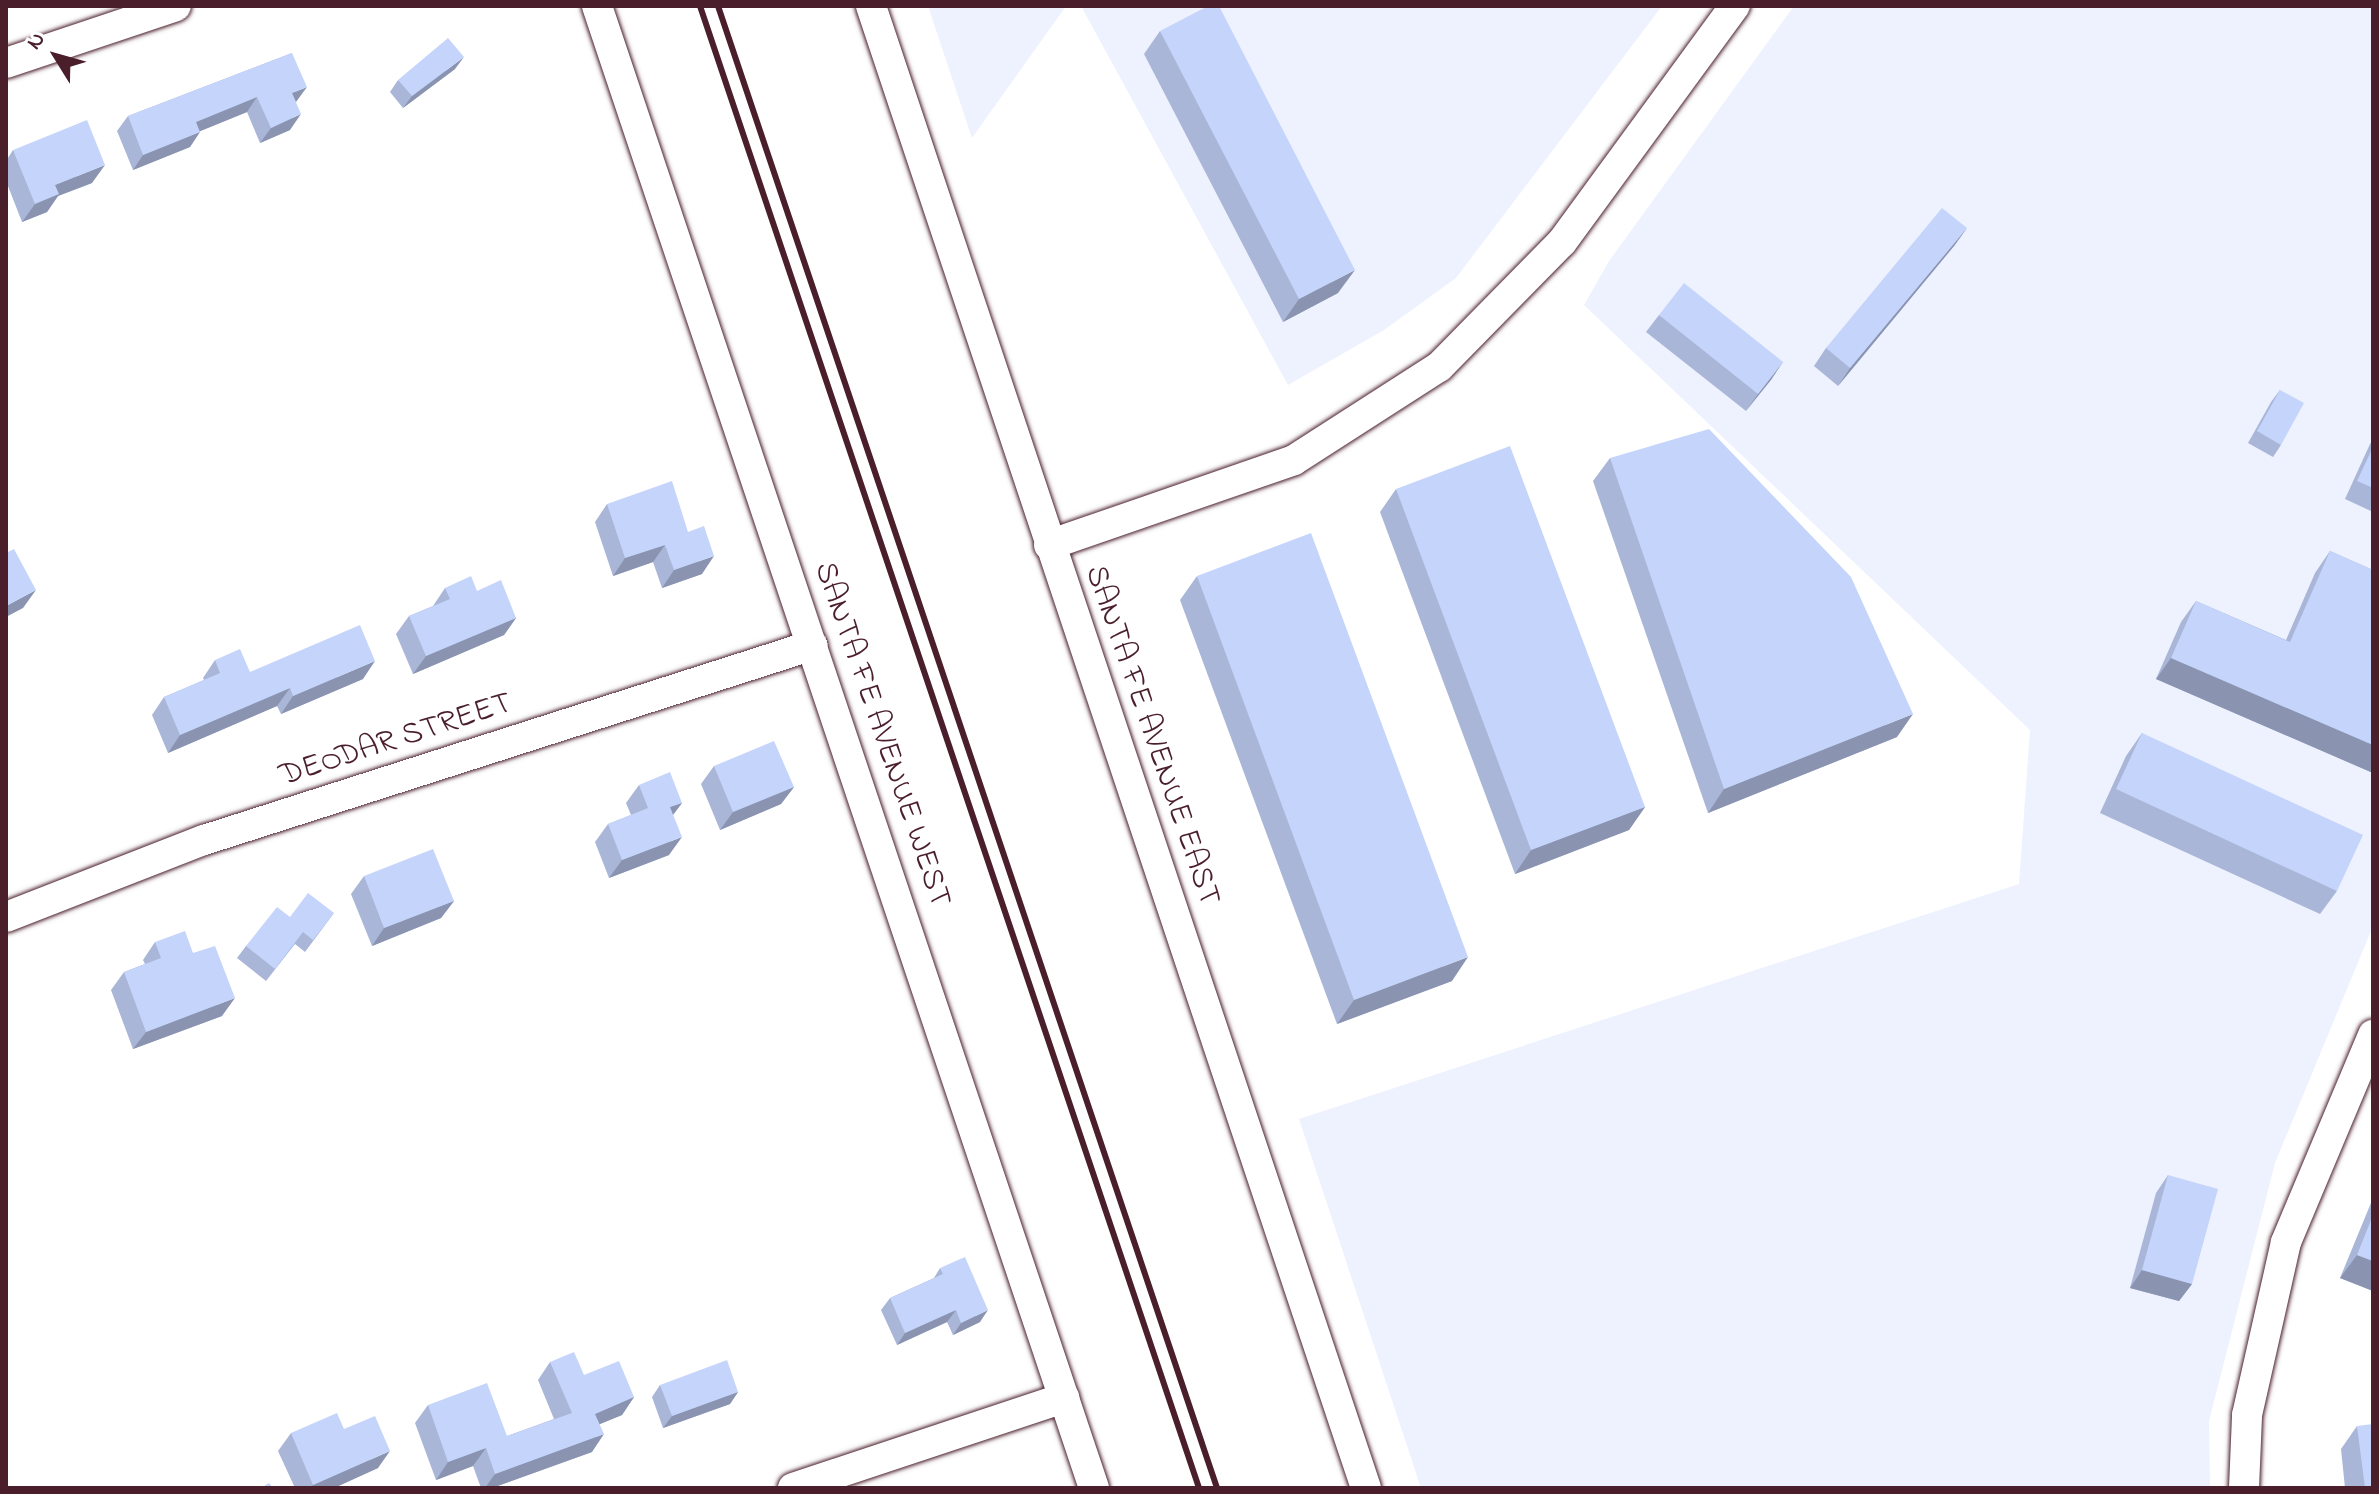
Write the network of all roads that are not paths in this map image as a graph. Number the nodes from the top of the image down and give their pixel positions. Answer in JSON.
{"nodes":[{"id":1,"x":176,"y":6,"type":"edge"},
{"id":2,"x":597,"y":6,"type":"edge"},
{"id":3,"x":871,"y":6,"type":"edge"},
{"id":4,"x":1735,"y":6,"type":"edge"},
{"id":5,"x":6,"y":63,"type":"edge"},
{"id":6,"x":1049,"y":545,"type":"junction"},
{"id":7,"x":813,"y":645,"type":"junction"},
{"id":8,"x":6,"y":917,"type":"edge"},
{"id":9,"x":2373,"y":1035,"type":"edge"},
{"id":10,"x":1064,"y":1398,"type":"junction"},
{"id":11,"x":793,"y":1488,"type":"edge"},
{"id":12,"x":1094,"y":1488,"type":"edge"},
{"id":13,"x":1366,"y":1488,"type":"edge"},
{"id":14,"x":2244,"y":1488,"type":"edge"}],
"edges":[{"from":1,"to":5,"type":"street"},
{"from":2,"to":7,"type":"street","name":"SANTA FE AVENUE WEST"},
{"from":3,"to":6,"type":"street","name":"SANTA FE AVENUE EAST"},
{"from":4,"to":6,"type":"street"},
{"from":6,"to":13,"type":"street","name":"SANTA FE AVENUE EAST"},
{"from":7,"to":8,"type":"street","name":"DEODAR STREET"},
{"from":7,"to":10,"type":"street","name":"SANTA FE AVENUE WEST"},
{"from":9,"to":14,"type":"street"},
{"from":10,"to":11,"type":"street"},
{"from":10,"to":12,"type":"street","name":"SANTA FE AVENUE WEST"}]}
